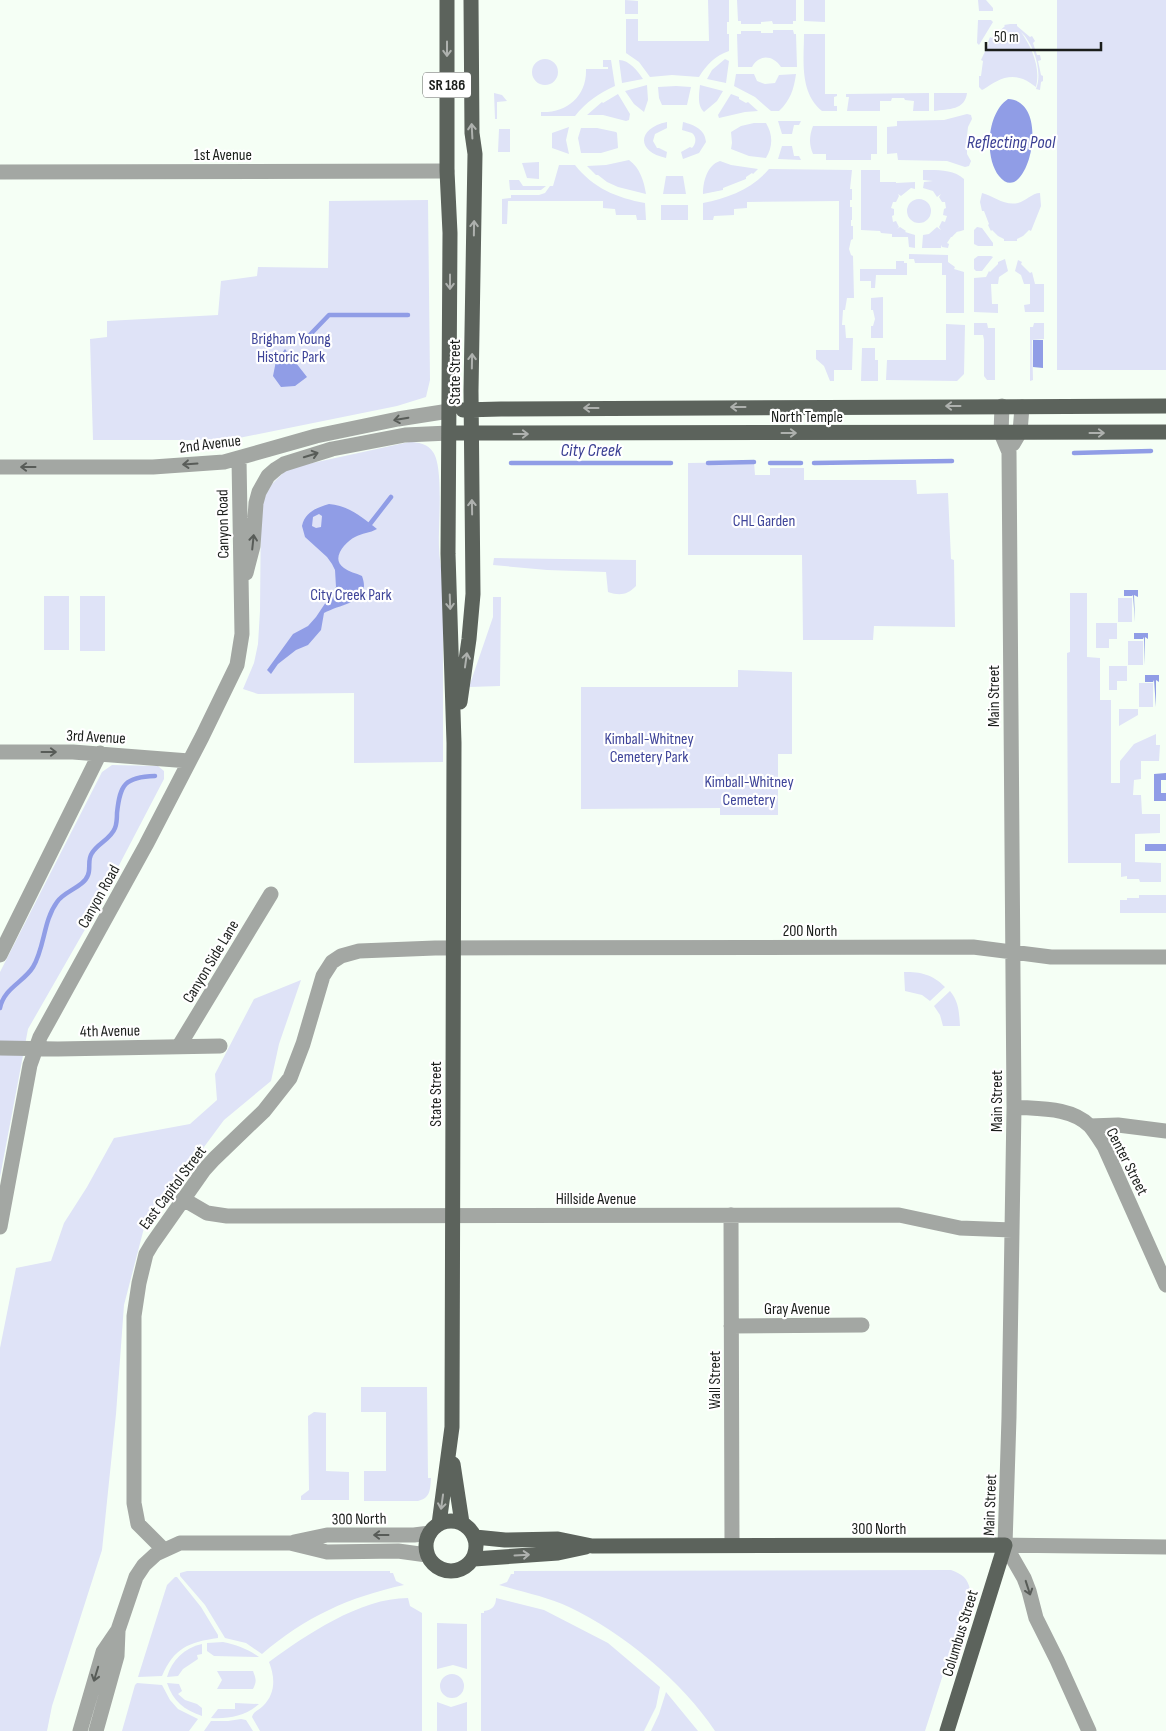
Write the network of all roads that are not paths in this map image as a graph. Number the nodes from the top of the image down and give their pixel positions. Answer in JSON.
{"nodes":[{"id":1,"x":447,"y":0,"type":"edge"},
{"id":2,"x":472,"y":0,"type":"edge"},
{"id":3,"x":447,"y":170,"type":"junction"},
{"id":4,"x":0,"y":172,"type":"edge"},
{"id":5,"x":1002,"y":406,"type":"junction"},
{"id":6,"x":1166,"y":406,"type":"edge"},
{"id":7,"x":1022,"y":407,"type":"junction"},
{"id":8,"x":472,"y":410,"type":"junction"},
{"id":9,"x":449,"y":411,"type":"junction"},
{"id":10,"x":1020,"y":432,"type":"junction"},
{"id":11,"x":1166,"y":432,"type":"edge"},
{"id":12,"x":449,"y":433,"type":"junction"},
{"id":13,"x":1001,"y":433,"type":"junction"},
{"id":14,"x":472,"y":434,"type":"junction"},
{"id":15,"x":1009,"y":452,"type":"junction"},
{"id":16,"x":239,"y":459,"type":"junction"},
{"id":17,"x":0,"y":467,"type":"edge"},
{"id":18,"x":242,"y":589,"type":"junction"},
{"id":19,"x":454,"y":743,"type":"junction"},
{"id":20,"x":0,"y":752,"type":"edge"},
{"id":21,"x":100,"y":754,"type":"junction"},
{"id":22,"x":189,"y":761,"type":"junction"},
{"id":23,"x":270,"y":894,"type":"dead end"},
{"id":24,"x":453,"y":948,"type":"junction"},
{"id":25,"x":1014,"y":952,"type":"junction"},
{"id":26,"x":0,"y":955,"type":"edge"},
{"id":27,"x":1166,"y":957,"type":"edge"},
{"id":28,"x":179,"y":1046,"type":"junction"},
{"id":29,"x":220,"y":1046,"type":"dead end"},
{"id":30,"x":0,"y":1048,"type":"edge"},
{"id":31,"x":36,"y":1048,"type":"junction"},
{"id":32,"x":1014,"y":1107,"type":"junction"},
{"id":33,"x":1090,"y":1126,"type":"junction"},
{"id":34,"x":1166,"y":1131,"type":"edge"},
{"id":35,"x":3,"y":1198,"type":"edge"},
{"id":36,"x":183,"y":1199,"type":"junction"},
{"id":37,"x":731,"y":1215,"type":"junction"},
{"id":38,"x":452,"y":1216,"type":"junction"},
{"id":39,"x":0,"y":1227,"type":"edge"},
{"id":40,"x":1012,"y":1230,"type":"junction"},
{"id":41,"x":1166,"y":1285,"type":"edge"},
{"id":42,"x":862,"y":1325,"type":"dead end"},
{"id":43,"x":731,"y":1326,"type":"junction"},
{"id":44,"x":450,"y":1445,"type":"junction"},
{"id":45,"x":462,"y":1523,"type":"junction"},
{"id":46,"x":435,"y":1528,"type":"junction"},
{"id":47,"x":475,"y":1537,"type":"junction"},
{"id":48,"x":290,"y":1543,"type":"junction"},
{"id":49,"x":732,"y":1545,"type":"junction"},
{"id":50,"x":592,"y":1546,"type":"junction"},
{"id":51,"x":1005,"y":1546,"type":"junction"},
{"id":52,"x":1166,"y":1547,"type":"edge"},
{"id":53,"x":163,"y":1549,"type":"junction"},
{"id":54,"x":428,"y":1555,"type":"junction"},
{"id":55,"x":474,"y":1559,"type":"junction"},
{"id":56,"x":118,"y":1630,"type":"junction"},
{"id":57,"x":80,"y":1731,"type":"edge"},
{"id":58,"x":96,"y":1731,"type":"edge"},
{"id":59,"x":947,"y":1731,"type":"edge"},
{"id":60,"x":1089,"y":1731,"type":"edge"}],
"edges":[{"from":1,"to":3,"type":"main road","name":"State Street","number":"SR 186","one_way":true},
{"from":8,"to":2,"type":"main road","name":"State Street","number":"SR 186","one_way":true},
{"from":3,"to":4,"type":"street","name":"1st Avenue"},
{"from":3,"to":9,"type":"main road","name":"State Street","number":"SR 186","one_way":true},
{"from":5,"to":7,"type":"main road","name":"North Temple"},
{"from":5,"to":8,"type":"main road","name":"North Temple","one_way":true},
{"from":5,"to":13,"type":"street","name":"Main Street"},
{"from":6,"to":7,"type":"main road","name":"North Temple"},
{"from":7,"to":10,"type":"street","name":"Main Street"},
{"from":8,"to":9,"type":"main road","name":"North Temple"},
{"from":8,"to":14,"type":"main road","name":"State Street","number":"SR 186"},
{"from":9,"to":12,"type":"main road","name":"State Street","number":"SR 186"},
{"from":9,"to":16,"type":"street","name":"2nd Avenue","one_way":true},
{"from":10,"to":11,"type":"main road","name":"North Temple","one_way":true},
{"from":10,"to":13,"type":"main road","name":"North Temple"},
{"from":10,"to":15,"type":"street","name":"Main Street"},
{"from":12,"to":14,"type":"main road","name":"North Temple"},
{"from":18,"to":12,"type":"street","name":"Canyon Road","one_way":true},
{"from":12,"to":19,"type":"main road","name":"State Street","number":"SR 186","one_way":true},
{"from":14,"to":13,"type":"main road","name":"North Temple","one_way":true},
{"from":13,"to":15,"type":"street","name":"Main Street"},
{"from":19,"to":14,"type":"main road","name":"State Street","number":"SR 186","one_way":true},
{"from":15,"to":25,"type":"street","name":"Main Street"},
{"from":16,"to":17,"type":"street","name":"2nd Avenue","one_way":true},
{"from":16,"to":18,"type":"street","name":"Canyon Road"},
{"from":18,"to":22,"type":"street","name":"Canyon Road"},
{"from":19,"to":24,"type":"main road","name":"State Street","number":"SR 186"},
{"from":20,"to":21,"type":"street","name":"3rd Avenue","one_way":true},
{"from":21,"to":22,"type":"street","name":"3rd Avenue"},
{"from":21,"to":26,"type":"street"},
{"from":22,"to":31,"type":"street","name":"Canyon Road"},
{"from":23,"to":28,"type":"street","name":"Canyon Side Lane"},
{"from":24,"to":25,"type":"street","name":"200 North"},
{"from":24,"to":36,"type":"street","name":"East Capitol Street"},
{"from":24,"to":38,"type":"main road","name":"State Street","number":"SR 186"},
{"from":25,"to":27,"type":"street","name":"200 North"},
{"from":25,"to":32,"type":"street","name":"Main Street"},
{"from":28,"to":29,"type":"street","name":"4th Avenue"},
{"from":28,"to":31,"type":"street","name":"4th Avenue"},
{"from":30,"to":31,"type":"street","name":"4th Avenue"},
{"from":31,"to":35,"type":"street","name":"Canyon Road"},
{"from":32,"to":33,"type":"street","name":"Center Street"},
{"from":32,"to":40,"type":"street","name":"Main Street"},
{"from":33,"to":34,"type":"street"},
{"from":33,"to":41,"type":"street","name":"Center Street"},
{"from":35,"to":39,"type":"street","name":"Canyon Road"},
{"from":36,"to":38,"type":"street","name":"Hillside Avenue"},
{"from":36,"to":53,"type":"street","name":"East Capitol Street"},
{"from":37,"to":38,"type":"street","name":"Hillside Avenue"},
{"from":37,"to":40,"type":"street","name":"Hillside Avenue"},
{"from":37,"to":43,"type":"street","name":"Wall Street"},
{"from":38,"to":44,"type":"main road","name":"State Street","number":"SR 186"},
{"from":40,"to":51,"type":"street","name":"Main Street"},
{"from":42,"to":43,"type":"street","name":"Gray Avenue"},
{"from":43,"to":49,"type":"street","name":"Wall Street"},
{"from":44,"to":45,"type":"main road","name":"State Street","number":"SR 186"},
{"from":44,"to":46,"type":"main road","name":"State Street","number":"SR 186","one_way":true},
{"from":45,"to":46,"type":"main road"},
{"from":45,"to":47,"type":"main road"},
{"from":46,"to":48,"type":"street","name":"300 North","one_way":true},
{"from":46,"to":54,"type":"main road","number":"SR 186"},
{"from":47,"to":50,"type":"main road","name":"300 North"},
{"from":47,"to":55,"type":"main road"},
{"from":48,"to":53,"type":"street","name":"300 North"},
{"from":48,"to":54,"type":"street","name":"300 North"},
{"from":49,"to":50,"type":"main road","name":"300 North"},
{"from":49,"to":51,"type":"main road","name":"300 North"},
{"from":55,"to":50,"type":"main road","name":"300 North","one_way":true},
{"from":51,"to":52,"type":"street","name":"300 North"},
{"from":51,"to":59,"type":"main road","name":"Columbus Street"},
{"from":51,"to":60,"type":"street","name":"Main Street","one_way":true},
{"from":53,"to":56,"type":"street"},
{"from":54,"to":55,"type":"main road"},
{"from":56,"to":57,"type":"street","one_way":true},
{"from":56,"to":58,"type":"street"}]}
